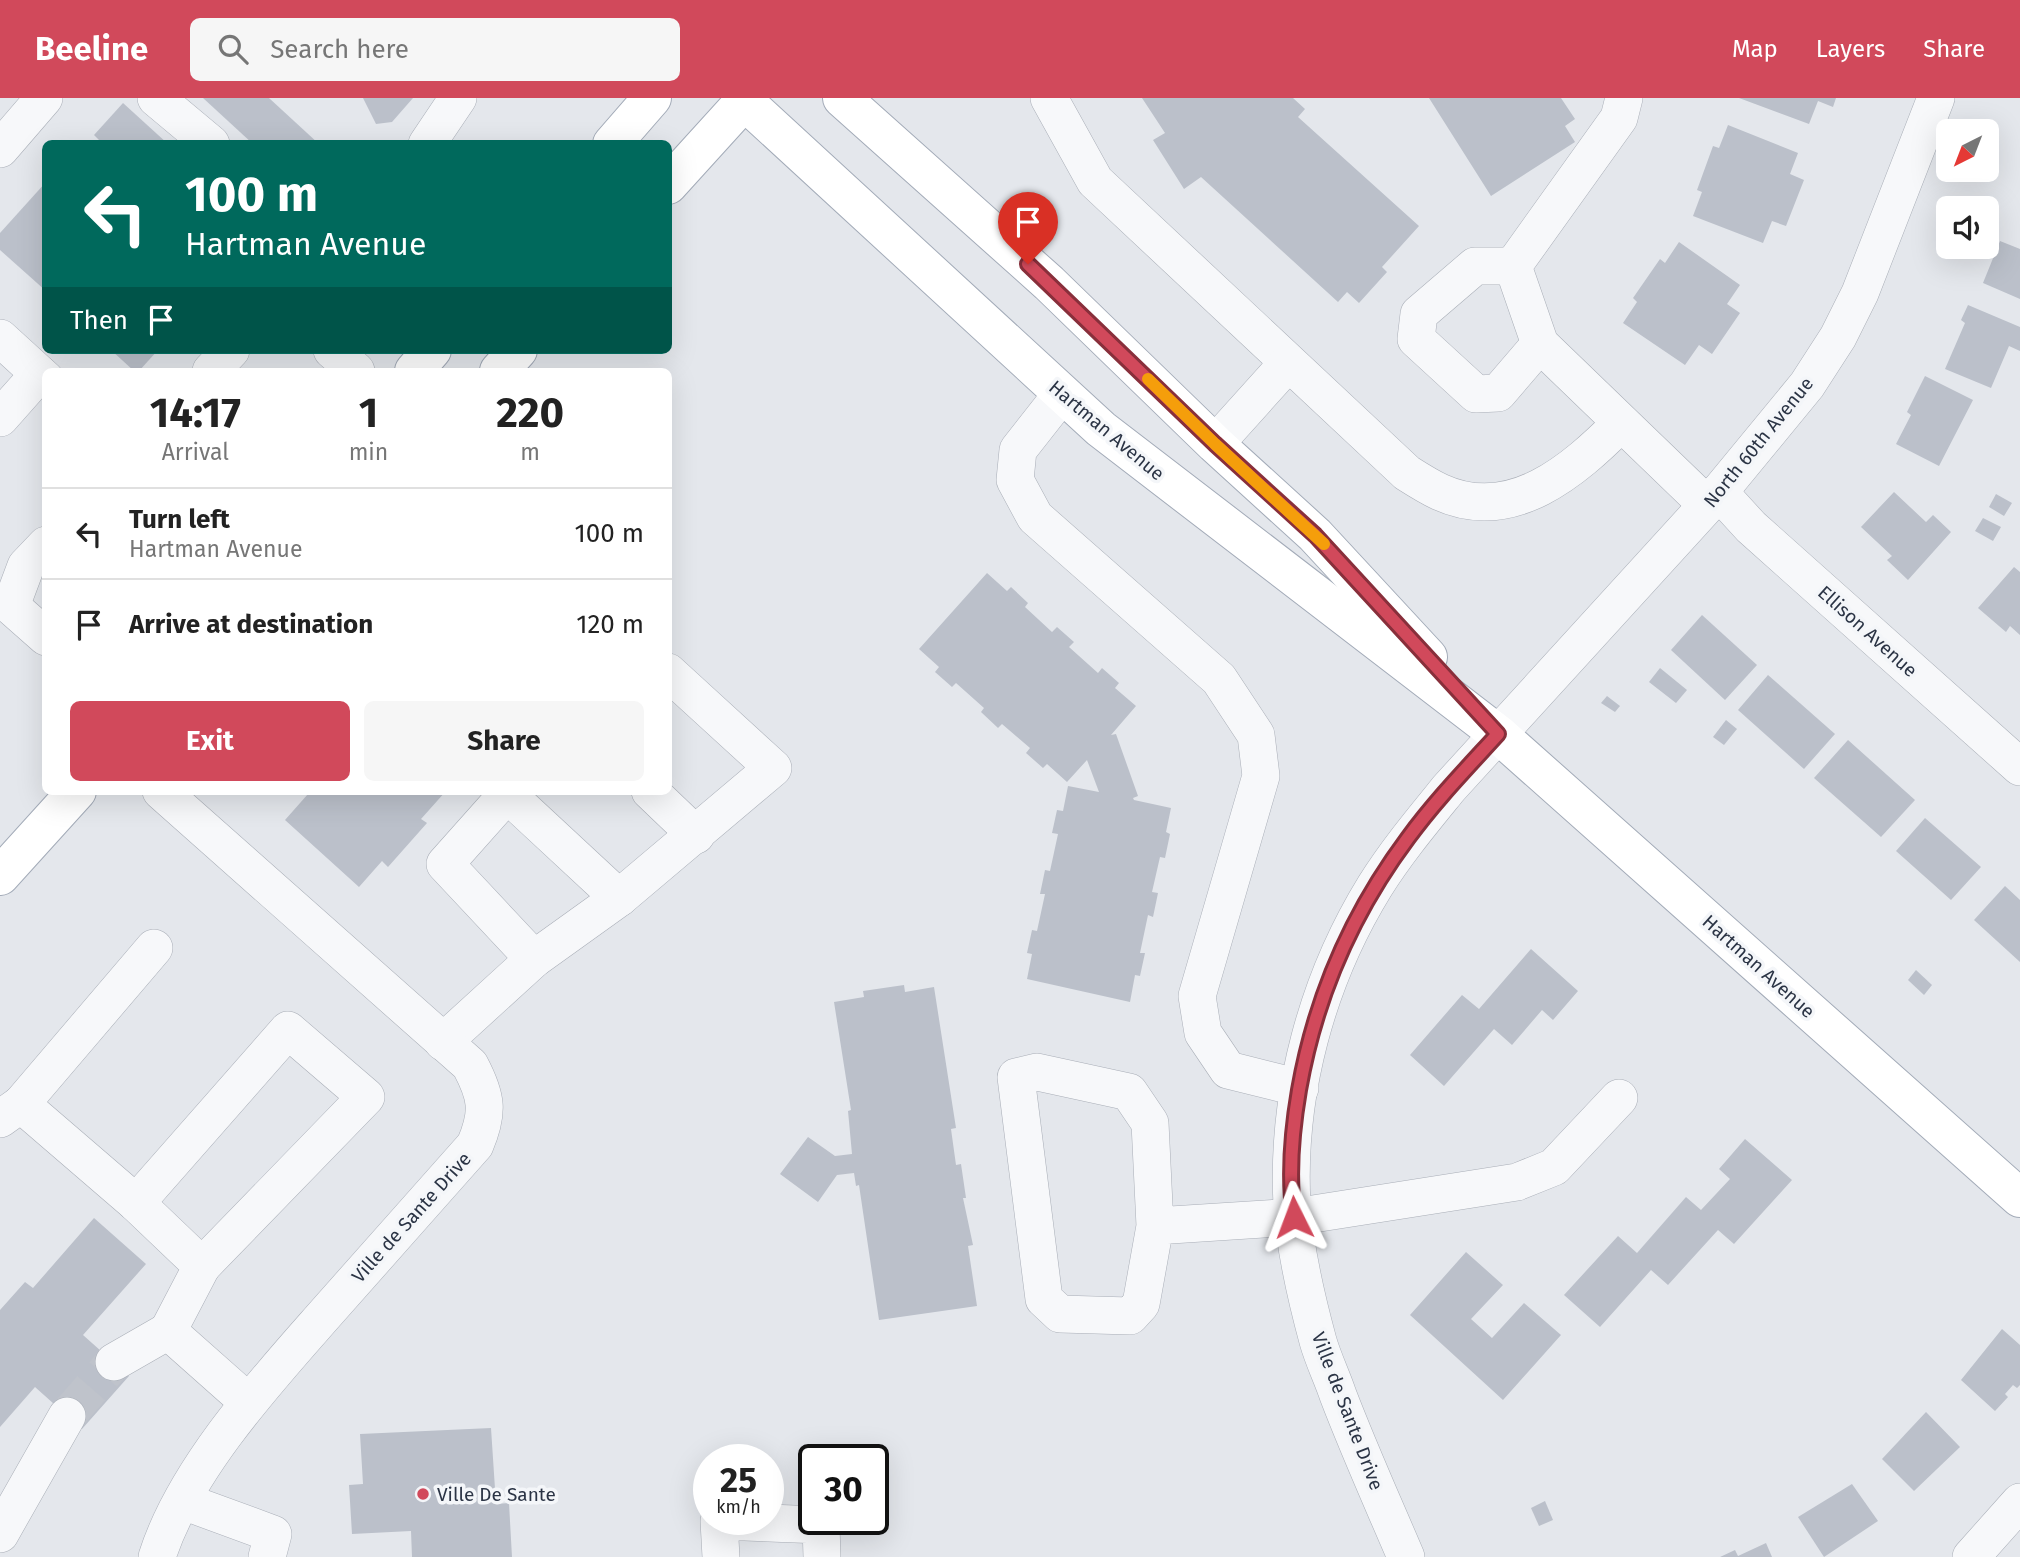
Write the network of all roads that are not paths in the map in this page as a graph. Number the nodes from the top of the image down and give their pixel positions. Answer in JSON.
{"nodes":[{"id":1,"x":44,"y":98,"type":"edge"},
{"id":2,"x":156,"y":98,"type":"edge"},
{"id":3,"x":458,"y":98,"type":"edge"},
{"id":4,"x":652,"y":98,"type":"edge"},
{"id":5,"x":842,"y":98,"type":"edge"},
{"id":6,"x":1049,"y":98,"type":"edge"},
{"id":7,"x":1624,"y":98,"type":"edge"},
{"id":8,"x":1936,"y":98,"type":"edge"},
{"id":9,"x":744,"y":99,"type":"edge"},
{"id":10,"x":206,"y":140,"type":"edge"},
{"id":11,"x":429,"y":140,"type":"edge"},
{"id":12,"x":615,"y":140,"type":"edge"},
{"id":13,"x":0,"y":149,"type":"edge"},
{"id":14,"x":672,"y":180,"type":"edge"},
{"id":15,"x":1513,"y":266,"type":"junction"},
{"id":16,"x":0,"y":338,"type":"edge"},
{"id":17,"x":1540,"y":344,"type":"junction"},
{"id":18,"x":227,"y":354,"type":"edge"},
{"id":19,"x":337,"y":354,"type":"edge"},
{"id":20,"x":429,"y":354,"type":"edge"},
{"id":21,"x":514,"y":354,"type":"edge"},
{"id":22,"x":1288,"y":363,"type":"junction"},
{"id":23,"x":214,"y":368,"type":"edge"},
{"id":24,"x":353,"y":368,"type":"edge"},
{"id":25,"x":417,"y":368,"type":"edge"},
{"id":26,"x":502,"y":368,"type":"edge"},
{"id":27,"x":42,"y":377,"type":"edge"},
{"id":28,"x":1062,"y":394,"type":"junction"},
{"id":29,"x":0,"y":418,"type":"edge"},
{"id":30,"x":1621,"y":423,"type":"junction"},
{"id":31,"x":1215,"y":444,"type":"junction"},
{"id":32,"x":1713,"y":499,"type":"junction"},
{"id":33,"x":42,"y":549,"type":"edge"},
{"id":34,"x":5,"y":607,"type":"edge"},
{"id":35,"x":42,"y":634,"type":"edge"},
{"id":36,"x":672,"y":676,"type":"edge"},
{"id":37,"x":1498,"y":734,"type":"junction"},
{"id":38,"x":2020,"y":767,"type":"edge"},
{"id":39,"x":73,"y":795,"type":"edge"},
{"id":40,"x":165,"y":795,"type":"edge"},
{"id":41,"x":506,"y":795,"type":"edge"},
{"id":42,"x":512,"y":795,"type":"edge"},
{"id":43,"x":654,"y":795,"type":"edge"},
{"id":44,"x":695,"y":835,"type":"junction"},
{"id":45,"x":0,"y":876,"type":"edge"},
{"id":46,"x":619,"y":898,"type":"junction"},
{"id":47,"x":154,"y":948,"type":"dead end"},
{"id":48,"x":534,"y":959,"type":"junction"},
{"id":49,"x":443,"y":1042,"type":"junction"},
{"id":50,"x":1300,"y":1088,"type":"junction"},
{"id":51,"x":1619,"y":1098,"type":"dead end"},
{"id":52,"x":10,"y":1112,"type":"edge"},
{"id":53,"x":2020,"y":1198,"type":"edge"},
{"id":54,"x":136,"y":1203,"type":"junction"},
{"id":55,"x":1294,"y":1217,"type":"junction"},
{"id":56,"x":1156,"y":1226,"type":"junction"},
{"id":57,"x":202,"y":1266,"type":"junction"},
{"id":58,"x":168,"y":1331,"type":"junction"},
{"id":59,"x":114,"y":1362,"type":"tunnel mouth"},
{"id":60,"x":248,"y":1402,"type":"junction"},
{"id":61,"x":67,"y":1416,"type":"tunnel mouth"},
{"id":62,"x":183,"y":1501,"type":"junction"},
{"id":63,"x":2020,"y":1502,"type":"edge"},
{"id":64,"x":0,"y":1534,"type":"edge"},
{"id":65,"x":157,"y":1557,"type":"edge"},
{"id":66,"x":267,"y":1557,"type":"edge"},
{"id":67,"x":721,"y":1557,"type":"edge"},
{"id":68,"x":822,"y":1557,"type":"edge"},
{"id":69,"x":1406,"y":1557,"type":"edge"},
{"id":70,"x":1971,"y":1557,"type":"edge"}],
"edges":[{"from":1,"to":13,"type":"street"},
{"from":2,"to":10,"type":"street"},
{"from":3,"to":11,"type":"street"},
{"from":4,"to":12,"type":"main road"},
{"from":5,"to":31,"type":"main road","name":"Hartman Avenue"},
{"from":6,"to":22,"type":"street"},
{"from":7,"to":15,"type":"street"},
{"from":8,"to":32,"type":"street","name":"North 60th Avenue"},
{"from":9,"to":14,"type":"main road"},
{"from":9,"to":28,"type":"main road","name":"Hartman Avenue"},
{"from":15,"to":17,"type":"street"},
{"from":15,"to":17,"type":"street"},
{"from":16,"to":27,"type":"street"},
{"from":17,"to":30,"type":"street","name":"Ellison Avenue"},
{"from":18,"to":23,"type":"street"},
{"from":19,"to":24,"type":"street"},
{"from":20,"to":25,"type":"main road"},
{"from":21,"to":26,"type":"main road"},
{"from":22,"to":30,"type":"street"},
{"from":22,"to":31,"type":"street"},
{"from":27,"to":29,"type":"street"},
{"from":28,"to":37,"type":"main road","name":"Hartman Avenue"},
{"from":28,"to":50,"type":"street"},
{"from":30,"to":32,"type":"street","name":"Ellison Avenue"},
{"from":31,"to":37,"type":"main road","name":"Hartman Avenue"},
{"from":32,"to":37,"type":"street","name":"North 60th Avenue"},
{"from":32,"to":38,"type":"street","name":"Ellison Avenue"},
{"from":33,"to":34,"type":"street"},
{"from":34,"to":35,"type":"street"},
{"from":36,"to":44,"type":"street"},
{"from":37,"to":50,"type":"street","name":"Ville de Sante Drive"},
{"from":37,"to":53,"type":"main road","name":"Hartman Avenue"},
{"from":39,"to":45,"type":"main road"},
{"from":40,"to":49,"type":"street","name":"Ville de Sante Drive"},
{"from":41,"to":48,"type":"street"},
{"from":42,"to":46,"type":"street"},
{"from":43,"to":44,"type":"street"},
{"from":44,"to":46,"type":"street"},
{"from":46,"to":48,"type":"street"},
{"from":47,"to":52,"type":"street"},
{"from":48,"to":49,"type":"street"},
{"from":49,"to":60,"type":"street","name":"Ville de Sante Drive"},
{"from":50,"to":55,"type":"street","name":"Ville de Sante Drive"},
{"from":51,"to":55,"type":"street"},
{"from":52,"to":54,"type":"street"},
{"from":54,"to":57,"type":"street"},
{"from":54,"to":57,"type":"street"},
{"from":55,"to":56,"type":"street"},
{"from":55,"to":69,"type":"street","name":"Ville de Sante Drive"},
{"from":56,"to":56,"type":"street"},
{"from":57,"to":58,"type":"street"},
{"from":58,"to":59,"type":"street"},
{"from":58,"to":60,"type":"street"},
{"from":60,"to":62,"type":"street","name":"Ville de Sante Drive"},
{"from":61,"to":64,"type":"street"},
{"from":62,"to":65,"type":"street","name":"Ville de Sante Drive"},
{"from":62,"to":66,"type":"street"},
{"from":63,"to":70,"type":"street"},
{"from":67,"to":68,"type":"street"}]}
